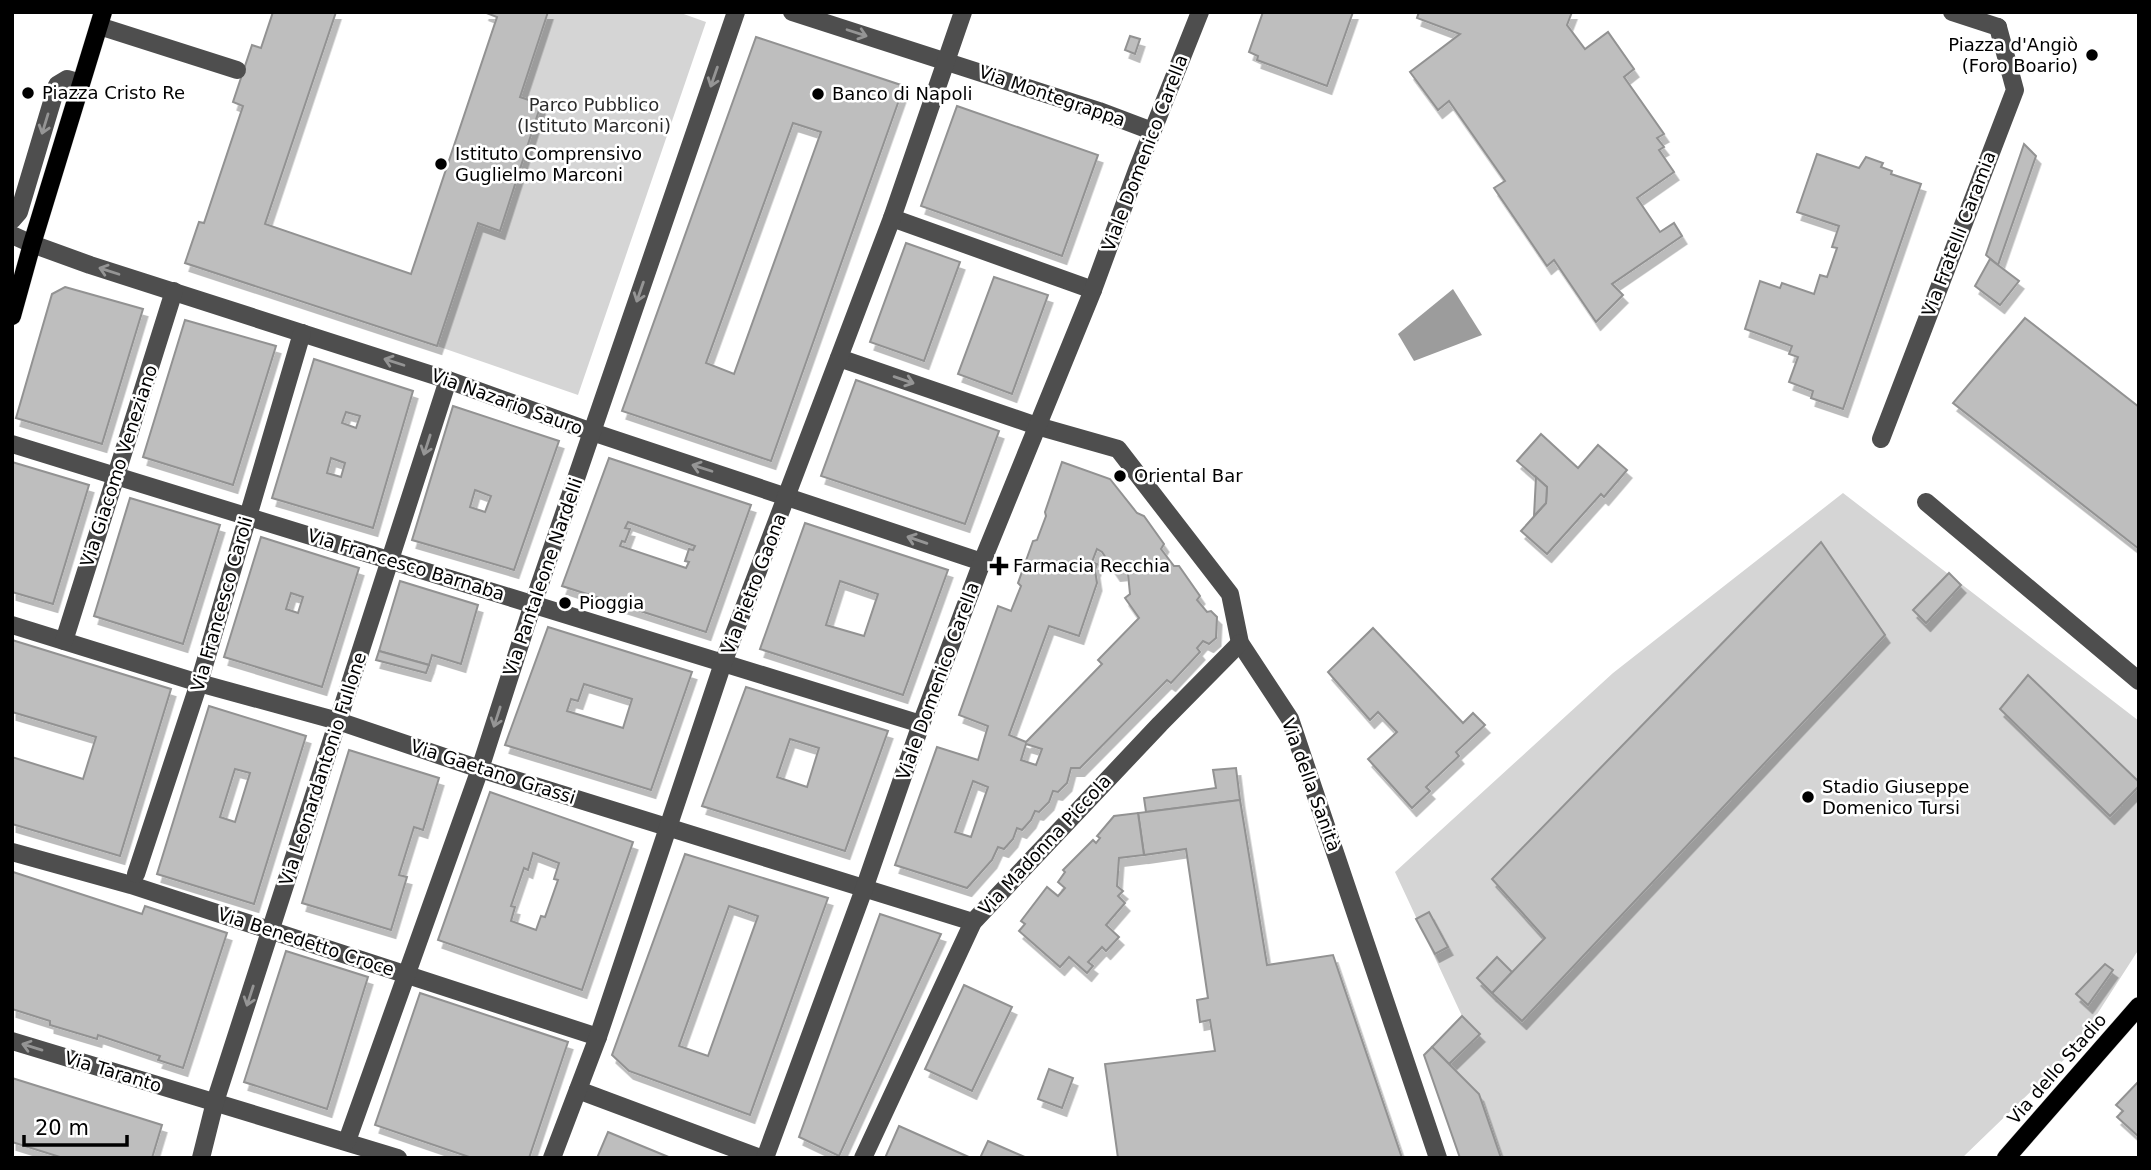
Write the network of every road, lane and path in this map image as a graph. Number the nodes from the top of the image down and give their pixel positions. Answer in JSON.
{"nodes":[{"id":1,"x":736,"y":12,"type":"edge"},
{"id":2,"x":792,"y":12,"type":"edge"},
{"id":3,"x":963,"y":12,"type":"edge"},
{"id":4,"x":1200,"y":12,"type":"edge"},
{"id":5,"x":1952,"y":12,"type":"edge"},
{"id":6,"x":101,"y":19,"type":"edge"},
{"id":7,"x":2001,"y":20,"type":"edge"},
{"id":8,"x":945,"y":61,"type":"junction"},
{"id":9,"x":237,"y":70,"type":"dead end"},
{"id":10,"x":81,"y":83,"type":"junction"},
{"id":11,"x":1152,"y":131,"type":"junction"},
{"id":12,"x":892,"y":218,"type":"junction"},
{"id":13,"x":12,"y":220,"type":"edge"},
{"id":14,"x":12,"y":235,"type":"edge"},
{"id":15,"x":32,"y":244,"type":"junction"},
{"id":16,"x":1093,"y":290,"type":"junction"},
{"id":17,"x":174,"y":291,"type":"junction"},
{"id":18,"x":13,"y":312,"type":"edge"},
{"id":19,"x":303,"y":332,"type":"junction"},
{"id":20,"x":839,"y":358,"type":"junction"},
{"id":21,"x":448,"y":380,"type":"junction"},
{"id":22,"x":1037,"y":426,"type":"junction"},
{"id":23,"x":592,"y":432,"type":"junction"},
{"id":24,"x":1881,"y":439,"type":"dead end"},
{"id":25,"x":12,"y":444,"type":"edge"},
{"id":26,"x":116,"y":476,"type":"junction"},
{"id":27,"x":787,"y":496,"type":"junction"},
{"id":28,"x":1926,"y":502,"type":"dead end"},
{"id":29,"x":248,"y":516,"type":"junction"},
{"id":30,"x":390,"y":560,"type":"junction"},
{"id":31,"x":982,"y":562,"type":"junction"},
{"id":32,"x":533,"y":604,"type":"junction"},
{"id":33,"x":12,"y":625,"type":"edge"},
{"id":34,"x":64,"y":641,"type":"junction"},
{"id":35,"x":1240,"y":643,"type":"junction"},
{"id":36,"x":723,"y":663,"type":"junction"},
{"id":37,"x":2139,"y":681,"type":"edge"},
{"id":38,"x":199,"y":682,"type":"junction"},
{"id":39,"x":338,"y":721,"type":"junction"},
{"id":40,"x":920,"y":724,"type":"junction"},
{"id":41,"x":480,"y":769,"type":"junction"},
{"id":42,"x":668,"y":828,"type":"junction"},
{"id":43,"x":12,"y":852,"type":"edge"},
{"id":44,"x":136,"y":874,"type":"dead end"},
{"id":45,"x":864,"y":889,"type":"junction"},
{"id":46,"x":973,"y":922,"type":"junction"},
{"id":47,"x":272,"y":931,"type":"junction"},
{"id":48,"x":405,"y":975,"type":"junction"},
{"id":49,"x":2139,"y":1006,"type":"edge"},
{"id":50,"x":598,"y":1037,"type":"junction"},
{"id":51,"x":12,"y":1041,"type":"edge"},
{"id":52,"x":578,"y":1090,"type":"junction"},
{"id":53,"x":215,"y":1102,"type":"junction"},
{"id":54,"x":347,"y":1141,"type":"junction"},
{"id":55,"x":201,"y":1158,"type":"edge"},
{"id":56,"x":398,"y":1158,"type":"edge"},
{"id":57,"x":552,"y":1158,"type":"edge"},
{"id":58,"x":760,"y":1158,"type":"edge"},
{"id":59,"x":765,"y":1158,"type":"edge"},
{"id":60,"x":863,"y":1158,"type":"edge"},
{"id":61,"x":1438,"y":1158,"type":"edge"},
{"id":62,"x":2006,"y":1158,"type":"edge"}],
"edges":[{"from":1,"to":23,"type":"street","name":"Via Pantaleone Nardelli","one_way":true},
{"from":2,"to":8,"type":"street","name":"Via Montegrappa","one_way":true},
{"from":3,"to":8,"type":"street","name":"Via Pietro Gaona"},
{"from":4,"to":11,"type":"street","name":"Viale Domenico Carella"},
{"from":5,"to":7,"type":"street"},
{"from":6,"to":9,"type":"street"},
{"from":6,"to":10,"type":"main road"},
{"from":7,"to":24,"type":"street","name":"Via Fratelli Caramia"},
{"from":8,"to":11,"type":"street","name":"Via Montegrappa"},
{"from":8,"to":12,"type":"street","name":"Via Pietro Gaona"},
{"from":10,"to":13,"type":"street","one_way":true},
{"from":10,"to":15,"type":"main road"},
{"from":11,"to":16,"type":"street","name":"Viale Domenico Carella"},
{"from":12,"to":16,"type":"street"},
{"from":12,"to":20,"type":"street","name":"Via Pietro Gaona"},
{"from":14,"to":15,"type":"street","name":"Via Nazario Sauro"},
{"from":17,"to":15,"type":"street","name":"Via Nazario Sauro","one_way":true},
{"from":15,"to":18,"type":"main road"},
{"from":16,"to":22,"type":"street","name":"Viale Domenico Carella"},
{"from":17,"to":19,"type":"street","name":"Via Nazario Sauro"},
{"from":17,"to":26,"type":"street","name":"Via Giacomo Veneziano"},
{"from":21,"to":19,"type":"street","name":"Via Nazario Sauro","one_way":true},
{"from":19,"to":29,"type":"street","name":"Via Francesco Caroli"},
{"from":20,"to":22,"type":"street","name":"Via della Sanità","one_way":true},
{"from":20,"to":27,"type":"street","name":"Via Pietro Gaona"},
{"from":21,"to":23,"type":"street","name":"Via Nazario Sauro"},
{"from":21,"to":30,"type":"street","name":"Via Leonardantonio Fullone","one_way":true},
{"from":22,"to":31,"type":"street","name":"Viale Domenico Carella"},
{"from":22,"to":35,"type":"street","name":"Via della Sanità"},
{"from":27,"to":23,"type":"street","name":"Via Nazario Sauro","one_way":true},
{"from":23,"to":32,"type":"street","name":"Via Pantaleone Nardelli"},
{"from":25,"to":26,"type":"street","name":"Via Francesco Barnaba"},
{"from":26,"to":29,"type":"street","name":"Via Francesco Barnaba"},
{"from":26,"to":34,"type":"street","name":"Via Giacomo Veneziano"},
{"from":31,"to":27,"type":"street","name":"Via Nazario Sauro","one_way":true},
{"from":27,"to":36,"type":"street","name":"Via Pietro Gaona"},
{"from":28,"to":37,"type":"street"},
{"from":29,"to":30,"type":"street","name":"Via Francesco Barnaba"},
{"from":29,"to":38,"type":"street","name":"Via Francesco Caroli"},
{"from":30,"to":32,"type":"street","name":"Via Francesco Barnaba"},
{"from":30,"to":39,"type":"street","name":"Via Leonardantonio Fullone"},
{"from":31,"to":40,"type":"street","name":"Viale Domenico Carella"},
{"from":32,"to":36,"type":"street","name":"Via Francesco Barnaba"},
{"from":32,"to":41,"type":"street","name":"Via Pantaleone Nardelli","one_way":true},
{"from":33,"to":34,"type":"street","name":"Via Gaetano Grassi"},
{"from":34,"to":38,"type":"street","name":"Via Gaetano Grassi"},
{"from":35,"to":46,"type":"street","name":"Via Madonna Piccola"},
{"from":35,"to":61,"type":"street","name":"Via della Sanità"},
{"from":36,"to":40,"type":"street","name":"Via Francesco Barnaba"},
{"from":36,"to":42,"type":"street","name":"Via Pietro Gaona"},
{"from":38,"to":39,"type":"street","name":"Via Gaetano Grassi"},
{"from":38,"to":44,"type":"street","name":"Via Francesco Caroli"},
{"from":39,"to":41,"type":"street","name":"Via Gaetano Grassi"},
{"from":39,"to":47,"type":"street","name":"Via Leonardantonio Fullone"},
{"from":40,"to":45,"type":"street","name":"Viale Domenico Carella"},
{"from":41,"to":42,"type":"street","name":"Via Gaetano Grassi"},
{"from":41,"to":48,"type":"street","name":"Via Pantaleone Nardelli"},
{"from":42,"to":45,"type":"street","name":"Via Gaetano Grassi"},
{"from":42,"to":50,"type":"street","name":"Via Pietro Gaona"},
{"from":43,"to":47,"type":"street","name":"Via Benedetto Croce"},
{"from":45,"to":46,"type":"street","name":"Via Gaetano Grassi"},
{"from":45,"to":59,"type":"street","name":"Viale Domenico Carella"},
{"from":46,"to":60,"type":"street","name":"Via Madonna Piccola"},
{"from":47,"to":48,"type":"street","name":"Via Benedetto Croce"},
{"from":47,"to":53,"type":"street","name":"Via Leonardantonio Fullone","one_way":true},
{"from":48,"to":50,"type":"street","name":"Via Benedetto Croce"},
{"from":48,"to":54,"type":"street","name":"Via Pantaleone Nardelli"},
{"from":49,"to":62,"type":"main road","name":"Via dello Stadio"},
{"from":50,"to":52,"type":"street","name":"Via Pietro Gaona"},
{"from":53,"to":51,"type":"street","name":"Via Taranto","one_way":true},
{"from":52,"to":57,"type":"street","name":"Via Pietro Gaona"},
{"from":52,"to":58,"type":"street"},
{"from":53,"to":54,"type":"street","name":"Via Taranto"},
{"from":53,"to":55,"type":"street","name":"Via Leonardantonio Fullone"},
{"from":54,"to":56,"type":"street","name":"Via Taranto"}]}
